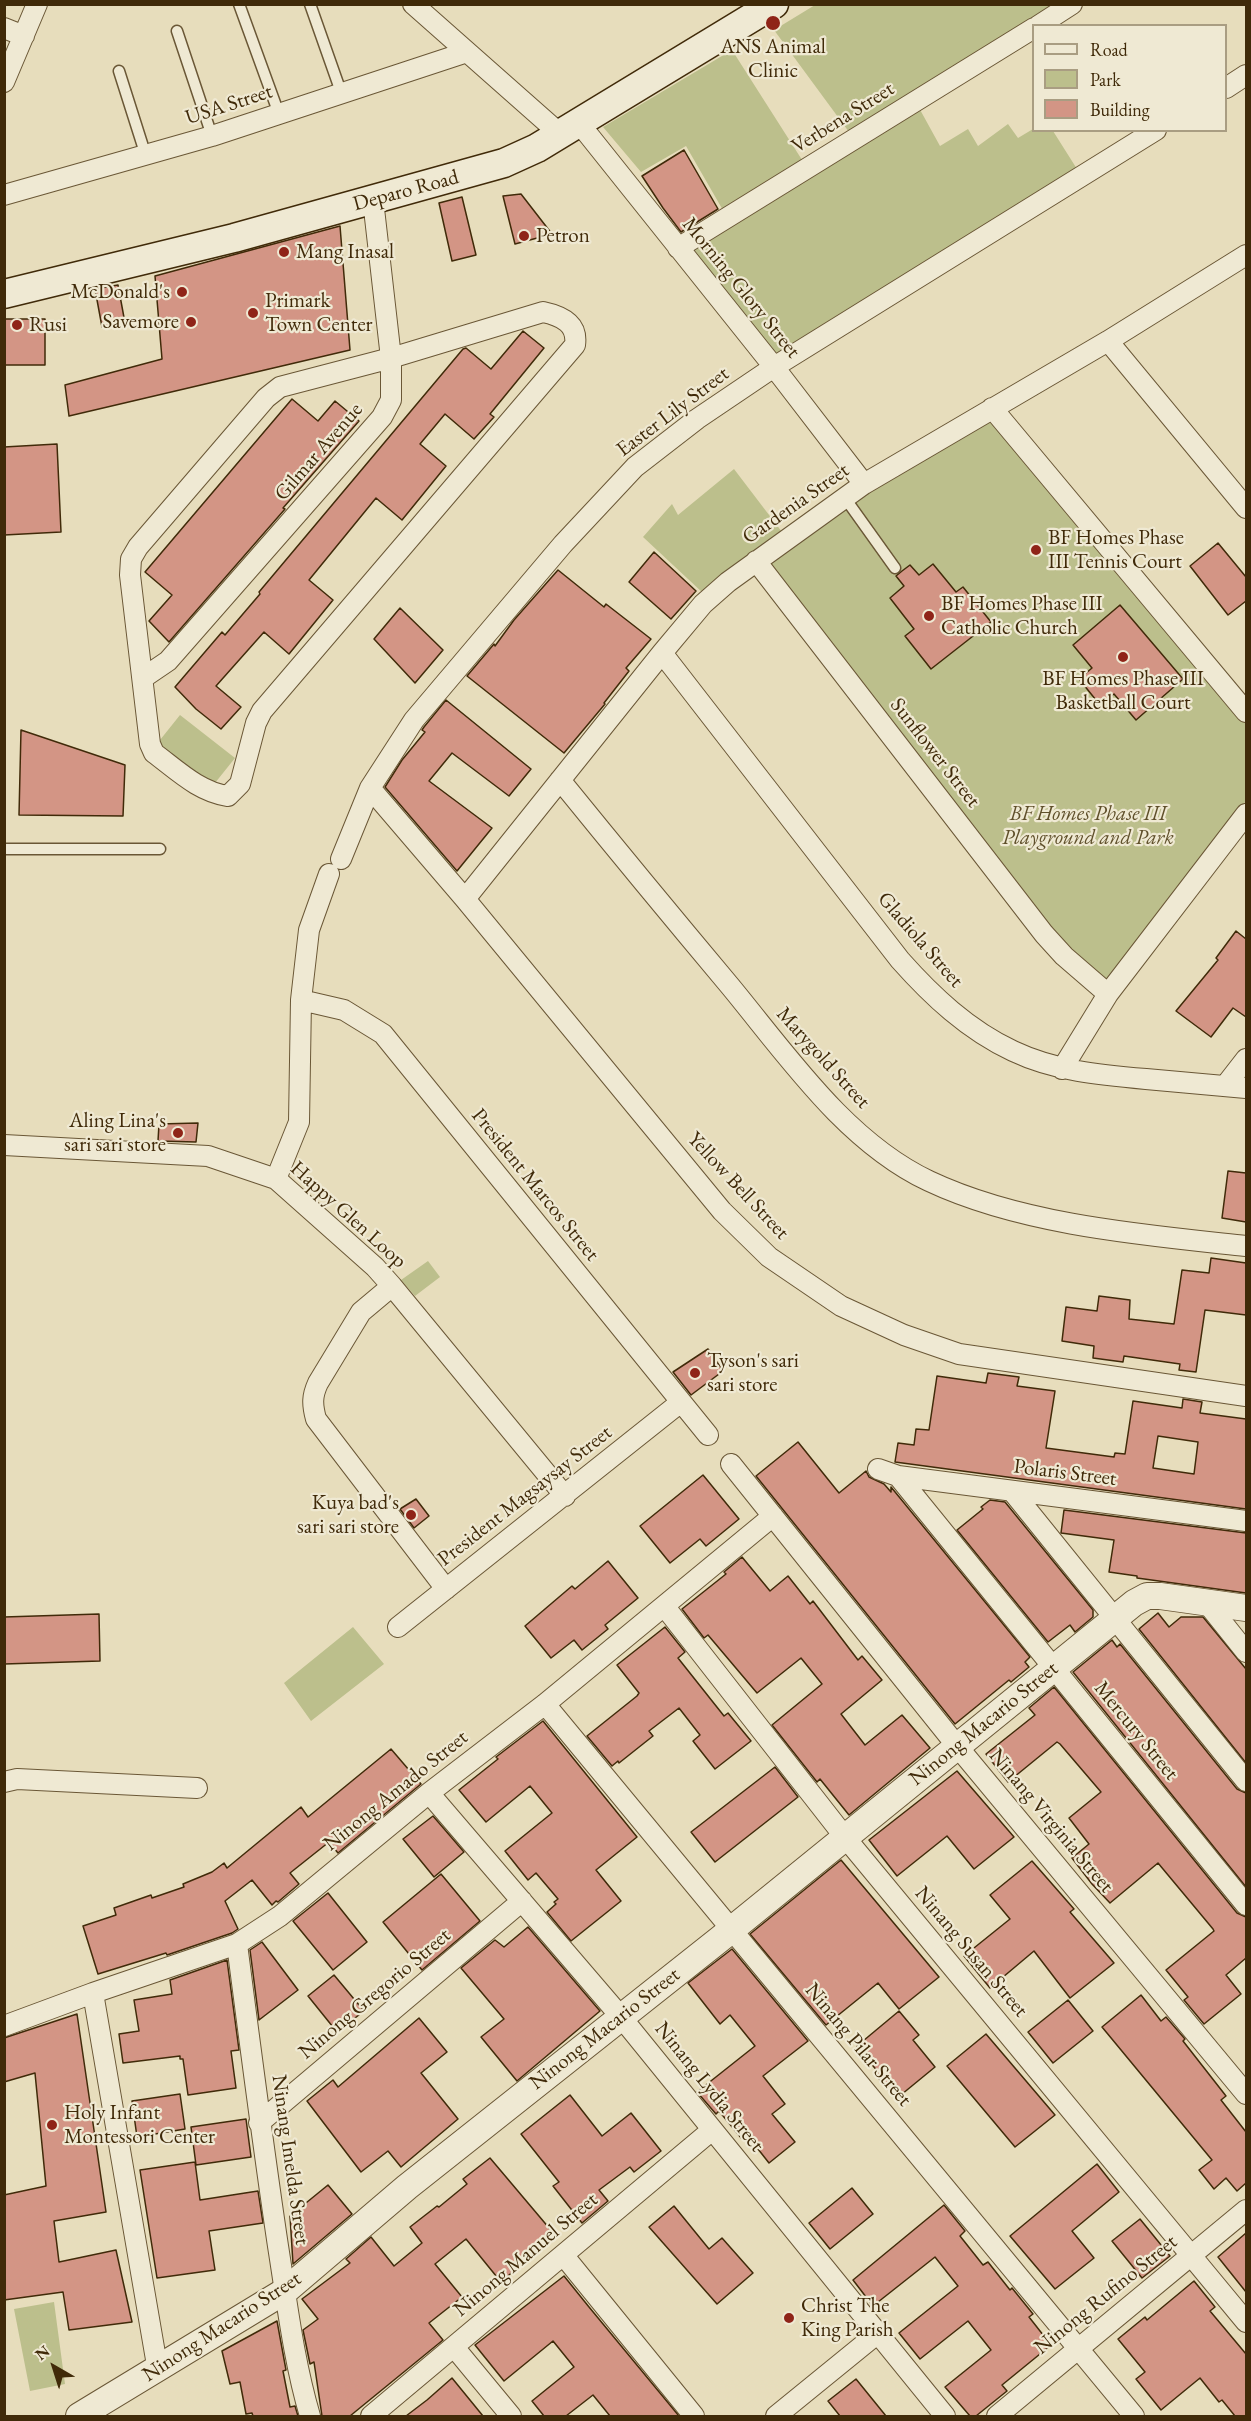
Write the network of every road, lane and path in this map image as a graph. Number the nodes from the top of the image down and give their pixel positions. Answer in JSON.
{"nodes":[{"id":1,"x":37,"y":4,"type":"edge"},
{"id":2,"x":239,"y":4,"type":"edge"},
{"id":3,"x":310,"y":4,"type":"edge"},
{"id":4,"x":413,"y":4,"type":"edge"},
{"id":5,"x":774,"y":4,"type":"edge"},
{"id":6,"x":1072,"y":4,"type":"edge"},
{"id":7,"x":1041,"y":24,"type":"edge"},
{"id":8,"x":4,"y":28,"type":"edge"},
{"id":9,"x":1032,"y":29,"type":"edge"},
{"id":10,"x":177,"y":31,"type":"dead end"},
{"id":11,"x":24,"y":36,"type":"junction"},
{"id":12,"x":467,"y":52,"type":"junction"},
{"id":13,"x":119,"y":71,"type":"dead end"},
{"id":14,"x":1246,"y":75,"type":"edge"},
{"id":15,"x":4,"y":82,"type":"edge"},
{"id":16,"x":1227,"y":87,"type":"edge"},
{"id":17,"x":341,"y":92,"type":"junction"},
{"id":18,"x":279,"y":114,"type":"junction"},
{"id":19,"x":570,"y":128,"type":"junction"},
{"id":20,"x":1153,"y":132,"type":"edge"},
{"id":21,"x":212,"y":136,"type":"junction"},
{"id":22,"x":146,"y":156,"type":"junction"},
{"id":23,"x":4,"y":195,"type":"edge"},
{"id":24,"x":373,"y":200,"type":"junction"},
{"id":25,"x":678,"y":248,"type":"junction"},
{"id":26,"x":1244,"y":261,"type":"edge"},
{"id":27,"x":4,"y":294,"type":"edge"},
{"id":28,"x":1108,"y":340,"type":"junction"},
{"id":29,"x":391,"y":358,"type":"junction"},
{"id":30,"x":774,"y":367,"type":"junction"},
{"id":31,"x":992,"y":408,"type":"junction"},
{"id":32,"x":864,"y":484,"type":"junction"},
{"id":33,"x":845,"y":498,"type":"junction"},
{"id":34,"x":1246,"y":508,"type":"edge"},
{"id":35,"x":756,"y":561,"type":"junction"},
{"id":36,"x":895,"y":568,"type":"dead end"},
{"id":37,"x":662,"y":653,"type":"junction"},
{"id":38,"x":143,"y":678,"type":"junction"},
{"id":39,"x":1246,"y":712,"type":"edge"},
{"id":40,"x":560,"y":780,"type":"junction"},
{"id":41,"x":370,"y":788,"type":"junction"},
{"id":42,"x":1246,"y":814,"type":"edge"},
{"id":43,"x":4,"y":849,"type":"edge"},
{"id":44,"x":160,"y":849,"type":"dead end"},
{"id":45,"x":465,"y":899,"type":"junction"},
{"id":46,"x":1108,"y":994,"type":"junction"},
{"id":47,"x":301,"y":1000,"type":"junction"},
{"id":48,"x":1246,"y":1059,"type":"edge"},
{"id":49,"x":1062,"y":1069,"type":"junction"},
{"id":50,"x":1226,"y":1086,"type":"junction"},
{"id":51,"x":1246,"y":1088,"type":"edge"},
{"id":52,"x":4,"y":1145,"type":"edge"},
{"id":53,"x":276,"y":1179,"type":"junction"},
{"id":54,"x":1246,"y":1246,"type":"edge"},
{"id":55,"x":392,"y":1286,"type":"junction"},
{"id":56,"x":1246,"y":1396,"type":"edge"},
{"id":57,"x":681,"y":1402,"type":"junction"},
{"id":58,"x":708,"y":1435,"type":"dead end"},
{"id":59,"x":731,"y":1464,"type":"dead end"},
{"id":60,"x":878,"y":1469,"type":"dead end"},
{"id":61,"x":898,"y":1476,"type":"junction"},
{"id":62,"x":1012,"y":1491,"type":"junction"},
{"id":63,"x":565,"y":1496,"type":"junction"},
{"id":64,"x":773,"y":1516,"type":"junction"},
{"id":65,"x":1246,"y":1521,"type":"edge"},
{"id":66,"x":446,"y":1589,"type":"junction"},
{"id":67,"x":1206,"y":1602,"type":"junction"},
{"id":68,"x":665,"y":1607,"type":"junction"},
{"id":69,"x":1246,"y":1608,"type":"edge"},
{"id":70,"x":1114,"y":1619,"type":"junction"},
{"id":71,"x":398,"y":1626,"type":"dead end"},
{"id":72,"x":1246,"y":1652,"type":"edge"},
{"id":73,"x":1054,"y":1669,"type":"junction"},
{"id":74,"x":545,"y":1704,"type":"junction"},
{"id":75,"x":957,"y":1746,"type":"junction"},
{"id":76,"x":1246,"y":1781,"type":"edge"},
{"id":77,"x":4,"y":1782,"type":"edge"},
{"id":78,"x":197,"y":1788,"type":"dead end"},
{"id":79,"x":429,"y":1793,"type":"junction"},
{"id":80,"x":844,"y":1836,"type":"junction"},
{"id":81,"x":522,"y":1901,"type":"junction"},
{"id":82,"x":1246,"y":1905,"type":"edge"},
{"id":83,"x":731,"y":1930,"type":"junction"},
{"id":84,"x":237,"y":1944,"type":"junction"},
{"id":85,"x":93,"y":1993,"type":"junction"},
{"id":86,"x":621,"y":2016,"type":"junction"},
{"id":87,"x":4,"y":2026,"type":"edge"},
{"id":88,"x":1246,"y":2094,"type":"edge"},
{"id":89,"x":259,"y":2123,"type":"junction"},
{"id":90,"x":712,"y":2130,"type":"junction"},
{"id":91,"x":1246,"y":2210,"type":"edge"},
{"id":92,"x":564,"y":2256,"type":"junction"},
{"id":93,"x":1191,"y":2256,"type":"junction"},
{"id":94,"x":285,"y":2291,"type":"junction"},
{"id":95,"x":1246,"y":2322,"type":"edge"},
{"id":96,"x":878,"y":2333,"type":"junction"},
{"id":97,"x":454,"y":2347,"type":"junction"},
{"id":98,"x":1078,"y":2348,"type":"junction"},
{"id":99,"x":158,"y":2371,"type":"junction"},
{"id":100,"x":80,"y":2416,"type":"edge"},
{"id":101,"x":310,"y":2416,"type":"edge"},
{"id":102,"x":371,"y":2416,"type":"edge"},
{"id":103,"x":511,"y":2416,"type":"edge"},
{"id":104,"x":693,"y":2416,"type":"edge"},
{"id":105,"x":776,"y":2416,"type":"edge"},
{"id":106,"x":945,"y":2416,"type":"edge"},
{"id":107,"x":997,"y":2416,"type":"edge"},
{"id":108,"x":1134,"y":2416,"type":"edge"}],
"edges":[{"from":1,"to":11,"type":"street"},
{"from":2,"to":18,"type":"lane"},
{"from":3,"to":17,"type":"lane"},
{"from":4,"to":12,"type":"street","name":"Morning Glory Street"},
{"from":5,"to":19,"type":"main road","name":"Deparo Road"},
{"from":6,"to":7,"type":"street"},
{"from":8,"to":11,"type":"street"},
{"from":9,"to":25,"type":"street","name":"Verbena Street"},
{"from":10,"to":21,"type":"lane"},
{"from":11,"to":15,"type":"street"},
{"from":12,"to":17,"type":"street","name":"USA Street"},
{"from":12,"to":19,"type":"street","name":"Morning Glory Street"},
{"from":13,"to":22,"type":"lane"},
{"from":14,"to":16,"type":"street"},
{"from":17,"to":18,"type":"street","name":"USA Street"},
{"from":18,"to":21,"type":"street","name":"USA Street"},
{"from":19,"to":24,"type":"main road","name":"Deparo Road"},
{"from":19,"to":25,"type":"street","name":"Morning Glory Street"},
{"from":20,"to":30,"type":"street","name":"Easter Lily Street"},
{"from":21,"to":22,"type":"street","name":"USA Street"},
{"from":22,"to":23,"type":"street","name":"USA Street"},
{"from":24,"to":27,"type":"main road","name":"Deparo Road"},
{"from":24,"to":29,"type":"street","name":"Gilmar Avenue"},
{"from":25,"to":30,"type":"street","name":"Morning Glory Street"},
{"from":26,"to":28,"type":"street","name":"Gardenia Street"},
{"from":28,"to":31,"type":"street","name":"Gardenia Street"},
{"from":28,"to":34,"type":"street"},
{"from":29,"to":38,"type":"street","name":"Gilmar Avenue"},
{"from":29,"to":38,"type":"street"},
{"from":29,"to":38,"type":"street"},
{"from":30,"to":32,"type":"street","name":"Morning Glory Street"},
{"from":30,"to":41,"type":"street","name":"Easter Lily Street"},
{"from":31,"to":32,"type":"street","name":"Gardenia Street"},
{"from":31,"to":39,"type":"street"},
{"from":32,"to":33,"type":"street","name":"Gardenia Street"},
{"from":33,"to":35,"type":"street","name":"Gardenia Street"},
{"from":33,"to":36,"type":"lane"},
{"from":35,"to":37,"type":"street","name":"Gardenia Street"},
{"from":35,"to":46,"type":"street","name":"Sunflower Street"},
{"from":37,"to":40,"type":"street","name":"Gardenia Street"},
{"from":37,"to":49,"type":"street","name":"Gladiola Street"},
{"from":40,"to":45,"type":"street","name":"Gardenia Street"},
{"from":40,"to":54,"type":"street","name":"Marygold Street"},
{"from":41,"to":45,"type":"street","name":"Yellow Bell Street"},
{"from":41,"to":47,"type":"street","name":"Easter Lily Street"},
{"from":42,"to":46,"type":"street"},
{"from":43,"to":44,"type":"lane"},
{"from":45,"to":56,"type":"street","name":"Yellow Bell Street"},
{"from":46,"to":49,"type":"street"},
{"from":47,"to":53,"type":"street","name":"Easter Lily Street"},
{"from":47,"to":57,"type":"street","name":"President Marcos Street"},
{"from":48,"to":50,"type":"street"},
{"from":49,"to":50,"type":"street","name":"Gladiola Street"},
{"from":50,"to":51,"type":"street","name":"Gladiola Street"},
{"from":52,"to":53,"type":"street","name":"Happy Glen Loop"},
{"from":53,"to":55,"type":"street","name":"Happy Glen Loop"},
{"from":55,"to":63,"type":"street","name":"Happy Glen Loop"},
{"from":55,"to":66,"type":"street"},
{"from":57,"to":58,"type":"street","name":"President Marcos Street"},
{"from":57,"to":63,"type":"street","name":"President Magsaysay Street"},
{"from":59,"to":64,"type":"street","name":"Ninang Virginia Street"},
{"from":60,"to":61,"type":"street","name":"Polaris Street"},
{"from":61,"to":62,"type":"street","name":"Polaris Street"},
{"from":61,"to":73,"type":"street","name":"Mercury Street"},
{"from":62,"to":65,"type":"street","name":"Polaris Street"},
{"from":62,"to":70,"type":"street"},
{"from":63,"to":66,"type":"street","name":"President Magsaysay Street"},
{"from":64,"to":68,"type":"street","name":"Ninong Amado Street"},
{"from":64,"to":75,"type":"street","name":"Ninang Virginia Street"},
{"from":66,"to":71,"type":"street","name":"President Magsaysay Street"},
{"from":67,"to":69,"type":"street","name":"Ninong Macario Street"},
{"from":67,"to":70,"type":"street","name":"Ninong Macario Street"},
{"from":67,"to":72,"type":"street"},
{"from":68,"to":74,"type":"street","name":"Ninong Amado Street"},
{"from":68,"to":80,"type":"street","name":"Ninang Susan Street"},
{"from":70,"to":73,"type":"street","name":"Ninong Macario Street"},
{"from":70,"to":76,"type":"street"},
{"from":73,"to":75,"type":"street","name":"Ninong Macario Street"},
{"from":73,"to":82,"type":"street","name":"Mercury Street"},
{"from":74,"to":79,"type":"street","name":"Ninong Amado Street"},
{"from":74,"to":83,"type":"street","name":"Ninang Pilar Street"},
{"from":75,"to":80,"type":"street","name":"Ninong Macario Street"},
{"from":75,"to":88,"type":"street","name":"Ninang Virginia Street"},
{"from":77,"to":78,"type":"street"},
{"from":79,"to":81,"type":"street","name":"Ninang Lydia Street"},
{"from":79,"to":84,"type":"street","name":"Ninong Amado Street"},
{"from":80,"to":83,"type":"street","name":"Ninong Macario Street"},
{"from":80,"to":93,"type":"street","name":"Ninang Susan Street"},
{"from":81,"to":86,"type":"street","name":"Ninang Lydia Street"},
{"from":81,"to":89,"type":"street","name":"Ninong Gregorio Street"},
{"from":83,"to":86,"type":"street","name":"Ninong Macario Street"},
{"from":83,"to":98,"type":"street","name":"Ninang Pilar Street"},
{"from":84,"to":85,"type":"street","name":"Ninong Amado Street"},
{"from":84,"to":89,"type":"street","name":"Ninang Imelda Street"},
{"from":85,"to":87,"type":"street","name":"Ninong Amado Street"},
{"from":85,"to":99,"type":"street"},
{"from":86,"to":90,"type":"street","name":"Ninang Lydia Street"},
{"from":86,"to":94,"type":"street","name":"Ninong Macario Street"},
{"from":89,"to":94,"type":"street","name":"Ninang Imelda Street"},
{"from":90,"to":92,"type":"street","name":"Ninong Manuel Street"},
{"from":90,"to":96,"type":"street","name":"Ninang Lydia Street"},
{"from":91,"to":93,"type":"street","name":"Ninong Rufino Street"},
{"from":92,"to":97,"type":"street","name":"Ninong Manuel Street"},
{"from":92,"to":104,"type":"street"},
{"from":93,"to":95,"type":"street","name":"Ninang Susan Street"},
{"from":93,"to":98,"type":"street","name":"Ninong Rufino Street"},
{"from":94,"to":99,"type":"street","name":"Ninong Macario Street"},
{"from":94,"to":101,"type":"street","name":"Ninang Imelda Street"},
{"from":96,"to":105,"type":"street"},
{"from":96,"to":106,"type":"street","name":"Ninang Lydia Street"},
{"from":97,"to":102,"type":"street","name":"Ninong Manuel Street"},
{"from":97,"to":103,"type":"street"},
{"from":98,"to":107,"type":"street","name":"Ninong Rufino Street"},
{"from":98,"to":108,"type":"street","name":"Ninang Pilar Street"},
{"from":99,"to":100,"type":"street","name":"Ninong Macario Street"}]}
